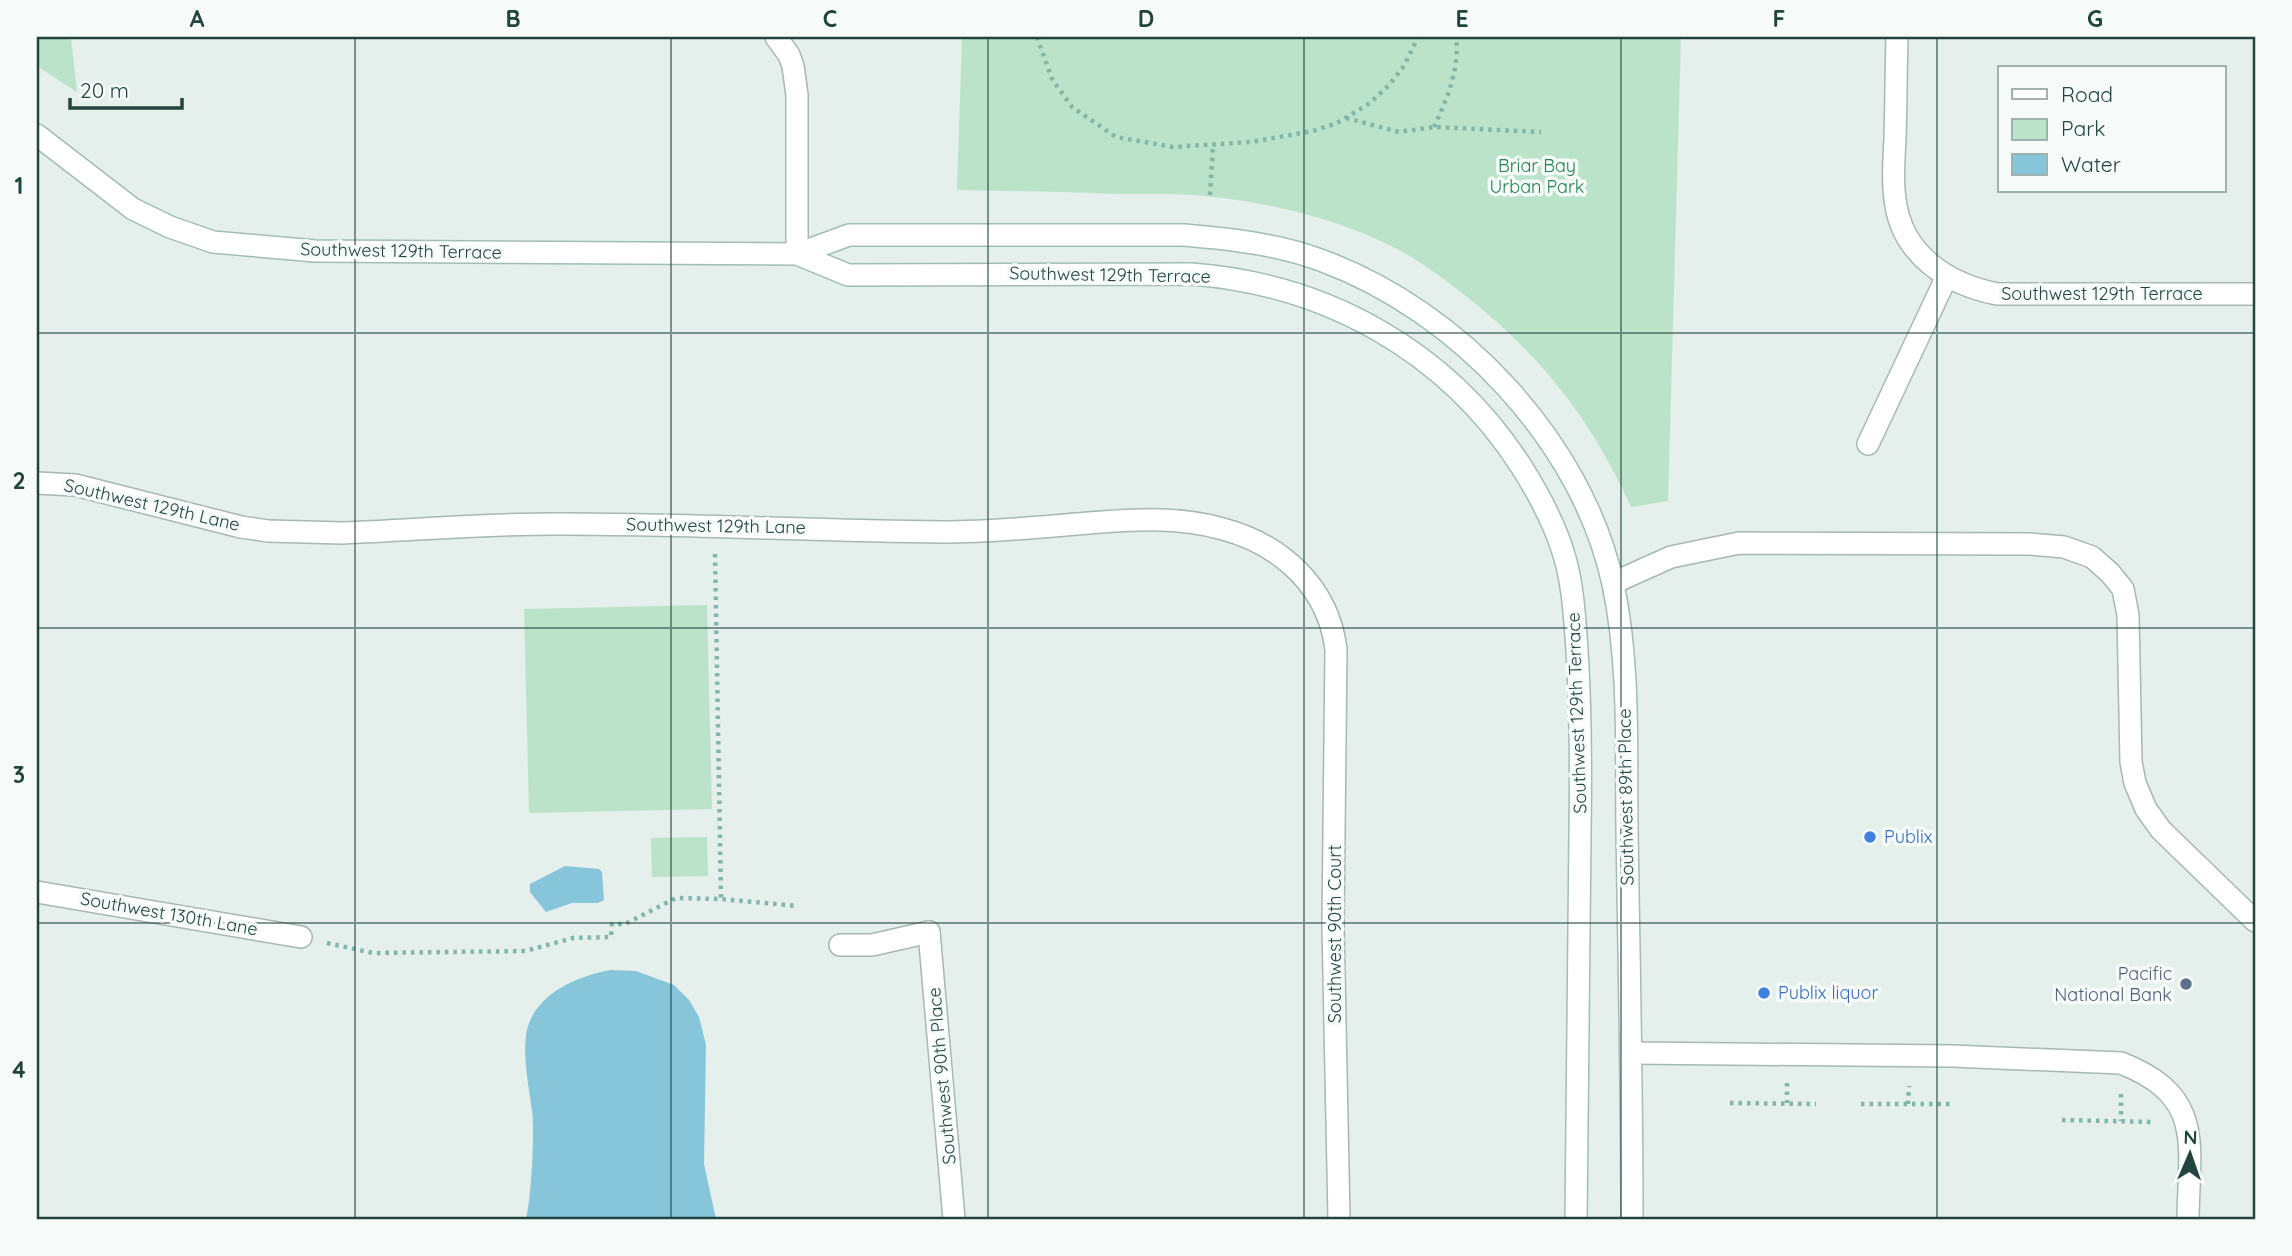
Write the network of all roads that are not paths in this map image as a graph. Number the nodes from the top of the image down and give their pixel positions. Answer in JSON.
{"nodes":[{"id":1,"x":776,"y":37,"type":"edge"},
{"id":2,"x":1897,"y":37,"type":"edge"},
{"id":3,"x":37,"y":135,"type":"edge"},
{"id":4,"x":797,"y":254,"type":"junction"},
{"id":5,"x":1947,"y":276,"type":"junction"},
{"id":6,"x":2255,"y":294,"type":"edge"},
{"id":7,"x":1519,"y":400,"type":"joint"},
{"id":8,"x":1868,"y":444,"type":"dead end"},
{"id":9,"x":37,"y":483,"type":"edge"},
{"id":10,"x":1613,"y":583,"type":"junction"},
{"id":11,"x":1336,"y":649,"type":"joint"},
{"id":12,"x":37,"y":892,"type":"edge"},
{"id":13,"x":2255,"y":921,"type":"edge"},
{"id":14,"x":301,"y":937,"type":"dead end"},
{"id":15,"x":840,"y":946,"type":"dead end"},
{"id":16,"x":1631,"y":1052,"type":"junction"},
{"id":17,"x":954,"y":1219,"type":"edge"},
{"id":18,"x":1339,"y":1219,"type":"edge"},
{"id":19,"x":1576,"y":1219,"type":"edge"},
{"id":20,"x":1632,"y":1219,"type":"edge"},
{"id":21,"x":2188,"y":1219,"type":"edge"}],
"edges":[{"from":1,"to":4,"type":"street"},
{"from":2,"to":5,"type":"street","name":"Southwest 129th Terrace"},
{"from":3,"to":4,"type":"street","name":"Southwest 129th Terrace"},
{"from":4,"to":7,"type":"street","name":"Southwest 129th Terrace"},
{"from":4,"to":19,"type":"street","name":"Southwest 129th Terrace"},
{"from":5,"to":6,"type":"street","name":"Southwest 129th Terrace"},
{"from":5,"to":8,"type":"street"},
{"from":7,"to":10,"type":"street","name":"Southwest 89th Place"},
{"from":9,"to":11,"type":"street","name":"Southwest 129th Lane"},
{"from":10,"to":13,"type":"street"},
{"from":10,"to":16,"type":"street","name":"Southwest 89th Place"},
{"from":11,"to":18,"type":"street","name":"Southwest 90th Court"},
{"from":12,"to":14,"type":"street","name":"Southwest 130th Lane"},
{"from":15,"to":17,"type":"street","name":"Southwest 90th Place"},
{"from":16,"to":20,"type":"street","name":"Southwest 89th Place"},
{"from":16,"to":21,"type":"street"}]}
